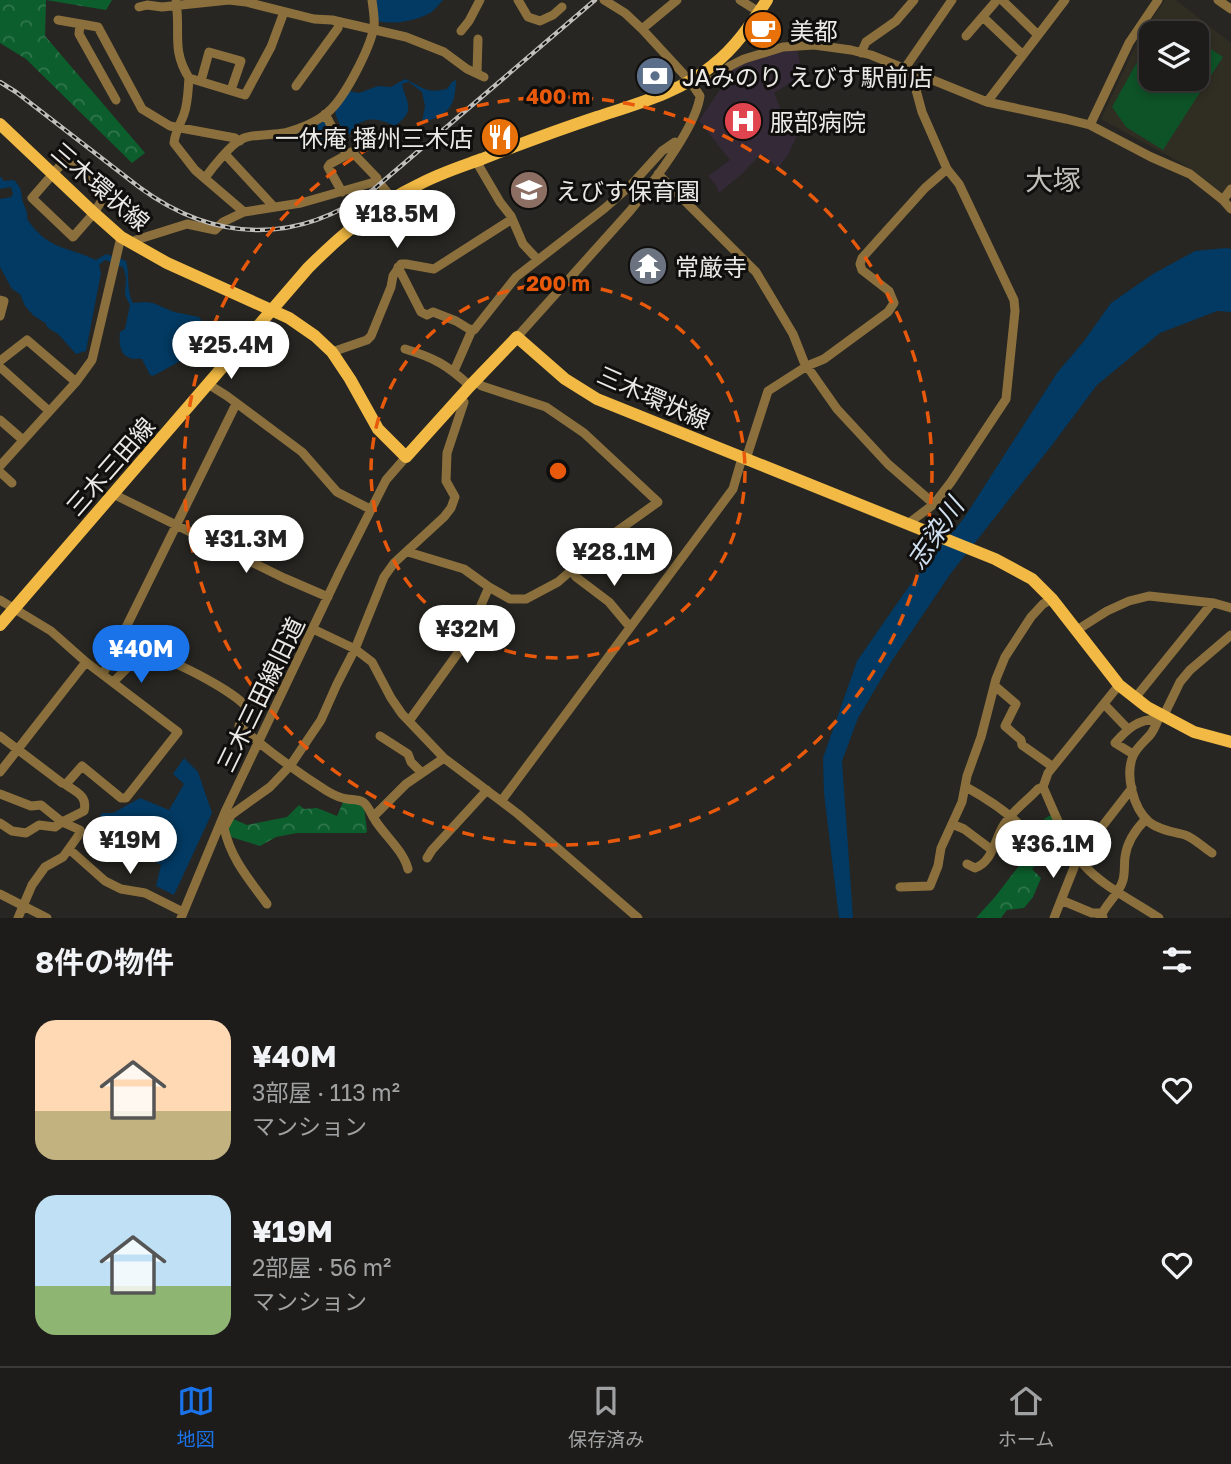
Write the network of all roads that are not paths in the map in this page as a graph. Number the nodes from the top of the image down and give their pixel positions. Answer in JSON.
{"nodes":[{"id":1,"x":232,"y":0,"type":"edge"},
{"id":2,"x":372,"y":0,"type":"edge"},
{"id":3,"x":480,"y":0,"type":"edge"},
{"id":4,"x":518,"y":0,"type":"edge"},
{"id":5,"x":604,"y":0,"type":"edge"},
{"id":6,"x":677,"y":0,"type":"edge"},
{"id":7,"x":740,"y":0,"type":"edge"},
{"id":8,"x":767,"y":0,"type":"edge"},
{"id":9,"x":914,"y":0,"type":"edge"},
{"id":10,"x":953,"y":0,"type":"edge"},
{"id":11,"x":1000,"y":0,"type":"edge"},
{"id":12,"x":1065,"y":0,"type":"edge"},
{"id":13,"x":1158,"y":0,"type":"edge"},
{"id":14,"x":1218,"y":0,"type":"edge"},
{"id":15,"x":176,"y":3,"type":"edge"},
{"id":16,"x":562,"y":7,"type":"dead end"},
{"id":17,"x":139,"y":8,"type":"dead end"},
{"id":18,"x":1231,"y":9,"type":"edge"},
{"id":19,"x":285,"y":12,"type":"junction"},
{"id":20,"x":759,"y":12,"type":"junction"},
{"id":21,"x":983,"y":16,"type":"junction"},
{"id":22,"x":58,"y":20,"type":"dead end"},
{"id":23,"x":340,"y":22,"type":"junction"},
{"id":24,"x":80,"y":24,"type":"junction"},
{"id":25,"x":642,"y":29,"type":"junction"},
{"id":26,"x":373,"y":30,"type":"junction"},
{"id":27,"x":461,"y":31,"type":"dead end"},
{"id":28,"x":1038,"y":35,"type":"junction"},
{"id":29,"x":966,"y":37,"type":"dead end"},
{"id":30,"x":478,"y":39,"type":"dead end"},
{"id":31,"x":861,"y":52,"type":"junction"},
{"id":32,"x":1023,"y":55,"type":"junction"},
{"id":33,"x":909,"y":69,"type":"junction"},
{"id":34,"x":189,"y":78,"type":"junction"},
{"id":35,"x":201,"y":81,"type":"junction"},
{"id":36,"x":690,"y":81,"type":"junction"},
{"id":37,"x":296,"y":86,"type":"dead end"},
{"id":38,"x":231,"y":90,"type":"junction"},
{"id":39,"x":116,"y":100,"type":"dead end"},
{"id":40,"x":987,"y":102,"type":"junction"},
{"id":41,"x":325,"y":114,"type":"junction"},
{"id":42,"x":0,"y":124,"type":"edge"},
{"id":43,"x":1090,"y":125,"type":"junction"},
{"id":44,"x":177,"y":128,"type":"junction"},
{"id":45,"x":240,"y":141,"type":"junction"},
{"id":46,"x":364,"y":141,"type":"dead end"},
{"id":47,"x":678,"y":144,"type":"junction"},
{"id":48,"x":350,"y":153,"type":"junction"},
{"id":49,"x":225,"y":154,"type":"junction"},
{"id":50,"x":476,"y":161,"type":"junction"},
{"id":51,"x":947,"y":169,"type":"junction"},
{"id":52,"x":53,"y":174,"type":"junction"},
{"id":53,"x":658,"y":174,"type":"junction"},
{"id":54,"x":205,"y":178,"type":"junction"},
{"id":55,"x":377,"y":182,"type":"junction"},
{"id":56,"x":1231,"y":189,"type":"edge"},
{"id":57,"x":342,"y":192,"type":"junction"},
{"id":58,"x":392,"y":198,"type":"junction"},
{"id":59,"x":1223,"y":200,"type":"junction"},
{"id":60,"x":274,"y":207,"type":"junction"},
{"id":61,"x":1231,"y":209,"type":"edge"},
{"id":62,"x":244,"y":212,"type":"junction"},
{"id":63,"x":93,"y":213,"type":"junction"},
{"id":64,"x":512,"y":219,"type":"junction"},
{"id":65,"x":121,"y":237,"type":"junction"},
{"id":66,"x":133,"y":244,"type":"junction"},
{"id":67,"x":538,"y":260,"type":"junction"},
{"id":68,"x":398,"y":267,"type":"junction"},
{"id":69,"x":0,"y":300,"type":"edge"},
{"id":70,"x":271,"y":310,"type":"junction"},
{"id":71,"x":0,"y":316,"type":"edge"},
{"id":72,"x":472,"y":330,"type":"junction"},
{"id":73,"x":517,"y":337,"type":"junction"},
{"id":74,"x":405,"y":349,"type":"dead end"},
{"id":75,"x":331,"y":352,"type":"junction"},
{"id":76,"x":0,"y":361,"type":"edge"},
{"id":77,"x":807,"y":366,"type":"junction"},
{"id":78,"x":0,"y":368,"type":"edge"},
{"id":79,"x":454,"y":370,"type":"junction"},
{"id":80,"x":76,"y":382,"type":"junction"},
{"id":81,"x":472,"y":383,"type":"junction"},
{"id":82,"x":208,"y":384,"type":"junction"},
{"id":83,"x":460,"y":398,"type":"junction"},
{"id":84,"x":236,"y":404,"type":"junction"},
{"id":85,"x":50,"y":411,"type":"junction"},
{"id":86,"x":0,"y":420,"type":"edge"},
{"id":87,"x":23,"y":440,"type":"junction"},
{"id":88,"x":406,"y":457,"type":"junction"},
{"id":89,"x":744,"y":458,"type":"junction"},
{"id":90,"x":0,"y":466,"type":"edge"},
{"id":91,"x":0,"y":472,"type":"edge"},
{"id":92,"x":12,"y":483,"type":"dead end"},
{"id":93,"x":113,"y":494,"type":"junction"},
{"id":94,"x":934,"y":504,"type":"junction"},
{"id":95,"x":370,"y":509,"type":"junction"},
{"id":96,"x":909,"y":523,"type":"junction"},
{"id":97,"x":176,"y":524,"type":"junction"},
{"id":98,"x":408,"y":552,"type":"junction"},
{"id":99,"x":572,"y":571,"type":"junction"},
{"id":100,"x":489,"y":587,"type":"junction"},
{"id":101,"x":328,"y":597,"type":"junction"},
{"id":102,"x":1052,"y":599,"type":"junction"},
{"id":103,"x":0,"y":600,"type":"edge"},
{"id":104,"x":1212,"y":603,"type":"junction"},
{"id":105,"x":15,"y":608,"type":"junction"},
{"id":106,"x":1231,"y":608,"type":"edge"},
{"id":107,"x":0,"y":625,"type":"edge"},
{"id":108,"x":630,"y":627,"type":"junction"},
{"id":109,"x":313,"y":629,"type":"junction"},
{"id":110,"x":1077,"y":630,"type":"junction"},
{"id":111,"x":1231,"y":635,"type":"edge"},
{"id":112,"x":355,"y":649,"type":"junction"},
{"id":113,"x":86,"y":662,"type":"junction"},
{"id":114,"x":103,"y":674,"type":"junction"},
{"id":115,"x":113,"y":682,"type":"junction"},
{"id":116,"x":1119,"y":685,"type":"junction"},
{"id":117,"x":995,"y":686,"type":"junction"},
{"id":118,"x":1135,"y":698,"type":"junction"},
{"id":119,"x":1104,"y":704,"type":"junction"},
{"id":120,"x":1160,"y":717,"type":"junction"},
{"id":121,"x":409,"y":722,"type":"junction"},
{"id":122,"x":1129,"y":729,"type":"junction"},
{"id":123,"x":0,"y":736,"type":"edge"},
{"id":124,"x":380,"y":736,"type":"dead end"},
{"id":125,"x":258,"y":742,"type":"junction"},
{"id":126,"x":1231,"y":742,"type":"edge"},
{"id":127,"x":1141,"y":743,"type":"junction"},
{"id":128,"x":17,"y":750,"type":"junction"},
{"id":129,"x":1133,"y":754,"type":"junction"},
{"id":130,"x":444,"y":758,"type":"junction"},
{"id":131,"x":290,"y":766,"type":"junction"},
{"id":132,"x":1053,"y":767,"type":"junction"},
{"id":133,"x":0,"y":772,"type":"edge"},
{"id":134,"x":422,"y":773,"type":"junction"},
{"id":135,"x":65,"y":784,"type":"junction"},
{"id":136,"x":966,"y":787,"type":"junction"},
{"id":137,"x":1043,"y":787,"type":"junction"},
{"id":138,"x":1132,"y":788,"type":"junction"},
{"id":139,"x":487,"y":790,"type":"junction"},
{"id":140,"x":0,"y":794,"type":"edge"},
{"id":141,"x":502,"y":800,"type":"junction"},
{"id":142,"x":228,"y":813,"type":"junction"},
{"id":143,"x":1012,"y":816,"type":"junction"},
{"id":144,"x":373,"y":817,"type":"junction"},
{"id":145,"x":1146,"y":819,"type":"junction"},
{"id":146,"x":62,"y":821,"type":"junction"},
{"id":147,"x":0,"y":823,"type":"edge"},
{"id":148,"x":952,"y":824,"type":"junction"},
{"id":149,"x":1022,"y":827,"type":"dead end"},
{"id":150,"x":1065,"y":833,"type":"junction"},
{"id":151,"x":69,"y":849,"type":"junction"},
{"id":152,"x":992,"y":850,"type":"junction"},
{"id":153,"x":1212,"y":853,"type":"dead end"},
{"id":154,"x":427,"y":858,"type":"dead end"},
{"id":155,"x":1080,"y":860,"type":"junction"},
{"id":156,"x":967,"y":864,"type":"dead end"},
{"id":157,"x":408,"y":869,"type":"dead end"},
{"id":158,"x":900,"y":887,"type":"dead end"},
{"id":159,"x":1118,"y":892,"type":"junction"},
{"id":160,"x":0,"y":894,"type":"edge"},
{"id":161,"x":1061,"y":900,"type":"junction"},
{"id":162,"x":267,"y":904,"type":"dead end"},
{"id":163,"x":23,"y":905,"type":"junction"},
{"id":164,"x":182,"y":915,"type":"edge"},
{"id":165,"x":1101,"y":917,"type":"edge"},
{"id":166,"x":18,"y":918,"type":"edge"},
{"id":167,"x":47,"y":918,"type":"edge"},
{"id":168,"x":638,"y":918,"type":"edge"},
{"id":169,"x":1054,"y":918,"type":"edge"},
{"id":170,"x":1159,"y":918,"type":"edge"}],
"edges":[{"from":1,"to":15,"type":"street"},
{"from":1,"to":19,"type":"street"},
{"from":2,"to":26,"type":"street"},
{"from":3,"to":27,"type":"street"},
{"from":4,"to":16,"type":"street"},
{"from":5,"to":25,"type":"street"},
{"from":6,"to":25,"type":"street"},
{"from":7,"to":20,"type":"street"},
{"from":8,"to":20,"type":"main road","name":"三木三田線"},
{"from":9,"to":31,"type":"street"},
{"from":10,"to":33,"type":"street"},
{"from":11,"to":21,"type":"street"},
{"from":11,"to":28,"type":"street"},
{"from":12,"to":28,"type":"street"},
{"from":13,"to":43,"type":"street"},
{"from":14,"to":18,"type":"street"},
{"from":15,"to":17,"type":"street"},
{"from":15,"to":34,"type":"street"},
{"from":19,"to":23,"type":"street"},
{"from":19,"to":38,"type":"street"},
{"from":20,"to":36,"type":"main road","name":"三木三田線"},
{"from":21,"to":29,"type":"street"},
{"from":21,"to":32,"type":"street"},
{"from":22,"to":24,"type":"street"},
{"from":23,"to":26,"type":"street"},
{"from":23,"to":37,"type":"street"},
{"from":24,"to":39,"type":"street"},
{"from":24,"to":44,"type":"street"},
{"from":25,"to":36,"type":"street"},
{"from":26,"to":30,"type":"street"},
{"from":26,"to":41,"type":"street"},
{"from":28,"to":32,"type":"street"},
{"from":31,"to":33,"type":"street"},
{"from":31,"to":36,"type":"street"},
{"from":32,"to":40,"type":"street"},
{"from":33,"to":40,"type":"street"},
{"from":33,"to":51,"type":"street"},
{"from":34,"to":35,"type":"street"},
{"from":34,"to":44,"type":"street"},
{"from":35,"to":38,"type":"street"},
{"from":35,"to":38,"type":"street"},
{"from":36,"to":47,"type":"street"},
{"from":36,"to":50,"type":"main road","name":"三木三田線"},
{"from":40,"to":43,"type":"street"},
{"from":41,"to":45,"type":"street"},
{"from":41,"to":48,"type":"street"},
{"from":42,"to":52,"type":"main road","name":"三木環状線"},
{"from":43,"to":59,"type":"street"},
{"from":44,"to":45,"type":"street"},
{"from":44,"to":54,"type":"street"},
{"from":45,"to":49,"type":"street"},
{"from":46,"to":48,"type":"street"},
{"from":47,"to":53,"type":"street"},
{"from":47,"to":67,"type":"street"},
{"from":48,"to":55,"type":"street"},
{"from":48,"to":57,"type":"street"},
{"from":49,"to":54,"type":"street"},
{"from":49,"to":60,"type":"street"},
{"from":50,"to":58,"type":"main road","name":"三木三田線"},
{"from":50,"to":64,"type":"street"},
{"from":51,"to":77,"type":"street"},
{"from":51,"to":94,"type":"street"},
{"from":52,"to":63,"type":"main road","name":"三木環状線"},
{"from":52,"to":63,"type":"street"},
{"from":52,"to":63,"type":"street"},
{"from":53,"to":73,"type":"street"},
{"from":53,"to":77,"type":"street"},
{"from":54,"to":62,"type":"street"},
{"from":55,"to":57,"type":"street"},
{"from":55,"to":58,"type":"street"},
{"from":56,"to":59,"type":"street"},
{"from":57,"to":60,"type":"street"},
{"from":58,"to":70,"type":"main road","name":"三木三田線"},
{"from":59,"to":61,"type":"street"},
{"from":60,"to":62,"type":"street"},
{"from":62,"to":66,"type":"street"},
{"from":63,"to":65,"type":"main road","name":"三木環状線"},
{"from":64,"to":67,"type":"street"},
{"from":64,"to":68,"type":"street"},
{"from":65,"to":66,"type":"main road","name":"三木環状線"},
{"from":65,"to":80,"type":"street"},
{"from":66,"to":70,"type":"main road","name":"三木環状線"},
{"from":67,"to":72,"type":"street"},
{"from":68,"to":72,"type":"street"},
{"from":68,"to":75,"type":"street"},
{"from":69,"to":71,"type":"street"},
{"from":70,"to":75,"type":"main road","name":"三木環状線"},
{"from":70,"to":82,"type":"main road","name":"三木三田線"},
{"from":72,"to":79,"type":"street"},
{"from":73,"to":81,"type":"main road"},
{"from":73,"to":89,"type":"main road","name":"三木環状線"},
{"from":74,"to":79,"type":"street"},
{"from":75,"to":88,"type":"main road","name":"三木環状線"},
{"from":76,"to":80,"type":"street"},
{"from":77,"to":89,"type":"street"},
{"from":77,"to":94,"type":"street"},
{"from":78,"to":85,"type":"street"},
{"from":79,"to":81,"type":"street"},
{"from":80,"to":85,"type":"street"},
{"from":81,"to":83,"type":"main road"},
{"from":81,"to":99,"type":"street"},
{"from":82,"to":84,"type":"street"},
{"from":82,"to":93,"type":"main road","name":"三木三田線"},
{"from":83,"to":88,"type":"main road"},
{"from":83,"to":98,"type":"street"},
{"from":84,"to":95,"type":"street"},
{"from":84,"to":97,"type":"street"},
{"from":85,"to":87,"type":"street"},
{"from":86,"to":87,"type":"street"},
{"from":87,"to":90,"type":"street"},
{"from":88,"to":95,"type":"street","name":"三木三田線旧道"},
{"from":89,"to":96,"type":"main road","name":"三木環状線"},
{"from":89,"to":108,"type":"street"},
{"from":91,"to":92,"type":"street"},
{"from":93,"to":97,"type":"street"},
{"from":93,"to":105,"type":"main road","name":"三木三田線"},
{"from":94,"to":96,"type":"street"},
{"from":95,"to":101,"type":"street","name":"三木三田線旧道"},
{"from":96,"to":102,"type":"main road","name":"三木環状線"},
{"from":97,"to":101,"type":"street"},
{"from":97,"to":114,"type":"street"},
{"from":98,"to":100,"type":"street"},
{"from":98,"to":112,"type":"street"},
{"from":99,"to":100,"type":"street"},
{"from":99,"to":108,"type":"street"},
{"from":100,"to":121,"type":"street"},
{"from":101,"to":109,"type":"street","name":"三木三田線旧道"},
{"from":102,"to":110,"type":"main road","name":"三木環状線"},
{"from":102,"to":117,"type":"street"},
{"from":103,"to":105,"type":"street"},
{"from":104,"to":106,"type":"street"},
{"from":104,"to":110,"type":"street"},
{"from":104,"to":118,"type":"street"},
{"from":105,"to":107,"type":"main road","name":"三木三田線"},
{"from":105,"to":113,"type":"street"},
{"from":108,"to":141,"type":"street"},
{"from":109,"to":112,"type":"street"},
{"from":109,"to":125,"type":"street","name":"三木三田線旧道"},
{"from":110,"to":116,"type":"main road","name":"三木環状線"},
{"from":111,"to":120,"type":"street"},
{"from":112,"to":121,"type":"street"},
{"from":112,"to":131,"type":"street"},
{"from":113,"to":114,"type":"street"},
{"from":113,"to":128,"type":"street"},
{"from":114,"to":115,"type":"street"},
{"from":115,"to":125,"type":"street"},
{"from":115,"to":135,"type":"street"},
{"from":116,"to":118,"type":"main road","name":"三木環状線"},
{"from":116,"to":119,"type":"street"},
{"from":117,"to":132,"type":"street"},
{"from":117,"to":136,"type":"street"},
{"from":118,"to":120,"type":"main road","name":"三木環状線"},
{"from":119,"to":122,"type":"street"},
{"from":119,"to":132,"type":"street"},
{"from":120,"to":122,"type":"street"},
{"from":120,"to":126,"type":"main road","name":"三木環状線"},
{"from":120,"to":127,"type":"street"},
{"from":121,"to":130,"type":"street"},
{"from":122,"to":127,"type":"street"},
{"from":122,"to":129,"type":"street"},
{"from":123,"to":128,"type":"street"},
{"from":124,"to":134,"type":"street"},
{"from":125,"to":131,"type":"street"},
{"from":125,"to":142,"type":"street","name":"三木三田線旧道"},
{"from":127,"to":129,"type":"street"},
{"from":128,"to":133,"type":"street"},
{"from":128,"to":135,"type":"street"},
{"from":129,"to":138,"type":"street"},
{"from":130,"to":134,"type":"street"},
{"from":130,"to":139,"type":"street"},
{"from":131,"to":142,"type":"street"},
{"from":131,"to":144,"type":"street"},
{"from":132,"to":137,"type":"street"},
{"from":134,"to":144,"type":"street"},
{"from":135,"to":146,"type":"street"},
{"from":136,"to":143,"type":"street"},
{"from":136,"to":148,"type":"street"},
{"from":137,"to":143,"type":"street"},
{"from":137,"to":150,"type":"street"},
{"from":138,"to":145,"type":"street"},
{"from":138,"to":150,"type":"street"},
{"from":139,"to":141,"type":"street"},
{"from":139,"to":154,"type":"street"},
{"from":140,"to":146,"type":"street"},
{"from":141,"to":168,"type":"street"},
{"from":142,"to":162,"type":"street"},
{"from":142,"to":164,"type":"street","name":"三木三田線旧道"},
{"from":143,"to":149,"type":"street"},
{"from":143,"to":152,"type":"street"},
{"from":144,"to":157,"type":"street"},
{"from":145,"to":153,"type":"street"},
{"from":145,"to":159,"type":"street"},
{"from":146,"to":147,"type":"street"},
{"from":146,"to":151,"type":"street"},
{"from":148,"to":152,"type":"street"},
{"from":148,"to":158,"type":"street"},
{"from":150,"to":155,"type":"street"},
{"from":151,"to":163,"type":"street"},
{"from":151,"to":164,"type":"street"},
{"from":152,"to":156,"type":"street"},
{"from":155,"to":159,"type":"street"},
{"from":155,"to":161,"type":"street"},
{"from":159,"to":165,"type":"street"},
{"from":159,"to":170,"type":"street"},
{"from":160,"to":163,"type":"street"},
{"from":161,"to":165,"type":"street"},
{"from":161,"to":169,"type":"street"},
{"from":163,"to":166,"type":"street"},
{"from":163,"to":167,"type":"street"}]}
